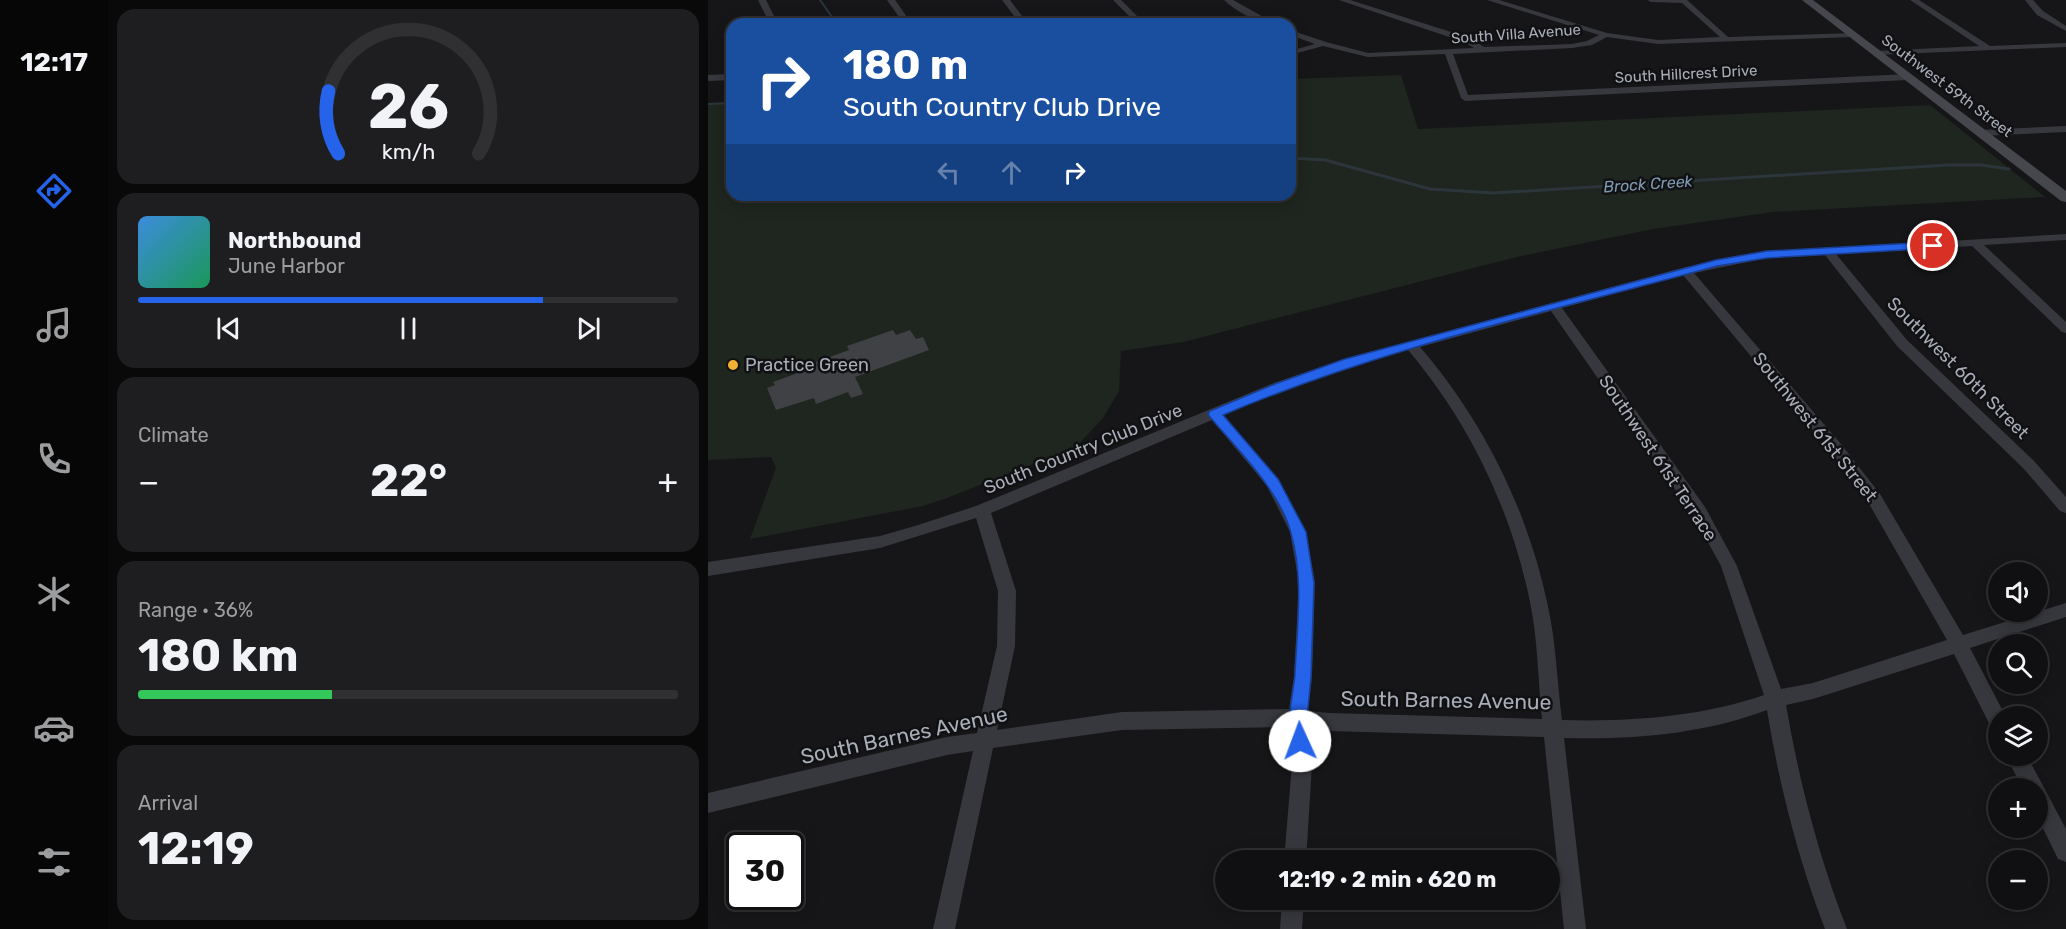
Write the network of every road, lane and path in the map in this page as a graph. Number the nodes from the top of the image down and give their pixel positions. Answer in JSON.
{"nodes":[{"id":1,"x":762,"y":0,"type":"edge"},
{"id":2,"x":891,"y":0,"type":"edge"},
{"id":3,"x":1006,"y":0,"type":"edge"},
{"id":4,"x":1117,"y":0,"type":"edge"},
{"id":5,"x":1228,"y":0,"type":"edge"},
{"id":6,"x":1343,"y":0,"type":"edge"},
{"id":7,"x":1491,"y":0,"type":"edge"},
{"id":8,"x":1651,"y":0,"type":"edge"},
{"id":9,"x":1683,"y":0,"type":"edge"},
{"id":10,"x":1807,"y":0,"type":"edge"},
{"id":11,"x":1914,"y":0,"type":"edge"},
{"id":12,"x":2029,"y":0,"type":"edge"},
{"id":13,"x":771,"y":18,"type":"edge"},
{"id":14,"x":904,"y":18,"type":"edge"},
{"id":15,"x":1020,"y":18,"type":"edge"},
{"id":16,"x":1135,"y":18,"type":"edge"},
{"id":17,"x":1259,"y":18,"type":"edge"},
{"id":18,"x":2066,"y":29,"type":"edge"},
{"id":19,"x":1296,"y":34,"type":"edge"},
{"id":20,"x":1606,"y":35,"type":"junction"},
{"id":21,"x":1853,"y":35,"type":"junction"},
{"id":22,"x":1726,"y":40,"type":"junction"},
{"id":23,"x":1323,"y":45,"type":"junction"},
{"id":24,"x":2066,"y":45,"type":"edge"},
{"id":25,"x":1989,"y":49,"type":"junction"},
{"id":26,"x":1483,"y":50,"type":"junction"},
{"id":27,"x":1296,"y":52,"type":"edge"},
{"id":28,"x":1448,"y":52,"type":"junction"},
{"id":29,"x":1877,"y":54,"type":"junction"},
{"id":30,"x":726,"y":77,"type":"edge"},
{"id":31,"x":1908,"y":77,"type":"junction"},
{"id":32,"x":708,"y":78,"type":"edge"},
{"id":33,"x":2066,"y":129,"type":"edge"},
{"id":34,"x":1980,"y":133,"type":"junction"},
{"id":35,"x":2066,"y":198,"type":"edge"},
{"id":36,"x":2066,"y":237,"type":"edge"},
{"id":37,"x":1975,"y":243,"type":"junction"},
{"id":38,"x":1829,"y":251,"type":"junction"},
{"id":39,"x":1686,"y":271,"type":"junction"},
{"id":40,"x":1554,"y":306,"type":"junction"},
{"id":41,"x":2066,"y":329,"type":"edge"},
{"id":42,"x":1412,"y":346,"type":"junction"},
{"id":43,"x":1215,"y":414,"type":"junction"},
{"id":44,"x":2066,"y":507,"type":"edge"},
{"id":45,"x":982,"y":510,"type":"junction"},
{"id":46,"x":708,"y":569,"type":"edge"},
{"id":47,"x":2066,"y":610,"type":"edge"},
{"id":48,"x":1958,"y":644,"type":"junction"},
{"id":49,"x":1775,"y":699,"type":"junction"},
{"id":50,"x":1990,"y":706,"type":"edge"},
{"id":51,"x":1298,"y":718,"type":"junction"},
{"id":52,"x":1553,"y":727,"type":"junction"},
{"id":53,"x":987,"y":740,"type":"junction"},
{"id":54,"x":708,"y":803,"type":"edge"},
{"id":55,"x":2048,"y":816,"type":"edge"},
{"id":56,"x":1296,"y":850,"type":"edge"},
{"id":57,"x":2066,"y":850,"type":"edge"},
{"id":58,"x":1292,"y":910,"type":"edge"},
{"id":59,"x":944,"y":929,"type":"edge"},
{"id":60,"x":1291,"y":929,"type":"edge"},
{"id":61,"x":1575,"y":929,"type":"edge"},
{"id":62,"x":1836,"y":929,"type":"edge"}],
"edges":[{"from":1,"to":13,"type":"street"},
{"from":2,"to":14,"type":"street"},
{"from":3,"to":15,"type":"street"},
{"from":4,"to":16,"type":"street"},
{"from":5,"to":17,"type":"street"},
{"from":6,"to":26,"type":"street"},
{"from":7,"to":20,"type":"street"},
{"from":8,"to":9,"type":"street"},
{"from":9,"to":22,"type":"street"},
{"from":10,"to":21,"type":"main road","name":"Southwest 59th Street"},
{"from":11,"to":25,"type":"street"},
{"from":12,"to":18,"type":"street"},
{"from":19,"to":23,"type":"street"},
{"from":20,"to":22,"type":"street","name":"South Villa Avenue"},
{"from":20,"to":26,"type":"street","name":"South Villa Avenue"},
{"from":21,"to":22,"type":"street","name":"South Villa Avenue"},
{"from":21,"to":29,"type":"main road","name":"Southwest 59th Street"},
{"from":23,"to":27,"type":"street","name":"South Villa Avenue"},
{"from":23,"to":28,"type":"street","name":"South Villa Avenue"},
{"from":24,"to":25,"type":"street"},
{"from":25,"to":29,"type":"street"},
{"from":26,"to":28,"type":"street","name":"South Villa Avenue"},
{"from":28,"to":31,"type":"street","name":"South Hillcrest Drive"},
{"from":29,"to":31,"type":"main road","name":"Southwest 59th Street"},
{"from":30,"to":32,"type":"street"},
{"from":31,"to":34,"type":"main road","name":"Southwest 59th Street"},
{"from":33,"to":34,"type":"street"},
{"from":34,"to":35,"type":"main road","name":"Southwest 59th Street"},
{"from":36,"to":37,"type":"street","name":"South Country Club Drive"},
{"from":37,"to":38,"type":"street","name":"South Country Club Drive"},
{"from":37,"to":41,"type":"street"},
{"from":38,"to":39,"type":"street","name":"South Country Club Drive"},
{"from":38,"to":44,"type":"street","name":"Southwest 60th Street"},
{"from":39,"to":40,"type":"street","name":"South Country Club Drive"},
{"from":39,"to":48,"type":"street","name":"Southwest 61st Street"},
{"from":40,"to":42,"type":"street","name":"South Country Club Drive"},
{"from":40,"to":49,"type":"street","name":"Southwest 61st Terrace"},
{"from":42,"to":43,"type":"street","name":"South Country Club Drive"},
{"from":42,"to":52,"type":"street"},
{"from":43,"to":45,"type":"street","name":"South Country Club Drive"},
{"from":43,"to":51,"type":"street"},
{"from":45,"to":46,"type":"street","name":"South Country Club Drive"},
{"from":45,"to":53,"type":"street"},
{"from":47,"to":48,"type":"street","name":"South Barnes Avenue"},
{"from":48,"to":49,"type":"street","name":"South Barnes Avenue"},
{"from":48,"to":50,"type":"street","name":"Southwest 61st Street"},
{"from":49,"to":52,"type":"street","name":"South Barnes Avenue"},
{"from":49,"to":62,"type":"street","name":"Southwest 61st Terrace"},
{"from":51,"to":52,"type":"street","name":"South Barnes Avenue"},
{"from":51,"to":53,"type":"street","name":"South Barnes Avenue"},
{"from":51,"to":56,"type":"street"},
{"from":52,"to":61,"type":"street"},
{"from":53,"to":54,"type":"street","name":"South Barnes Avenue"},
{"from":53,"to":59,"type":"street"},
{"from":55,"to":57,"type":"street"},
{"from":58,"to":60,"type":"street"}]}
